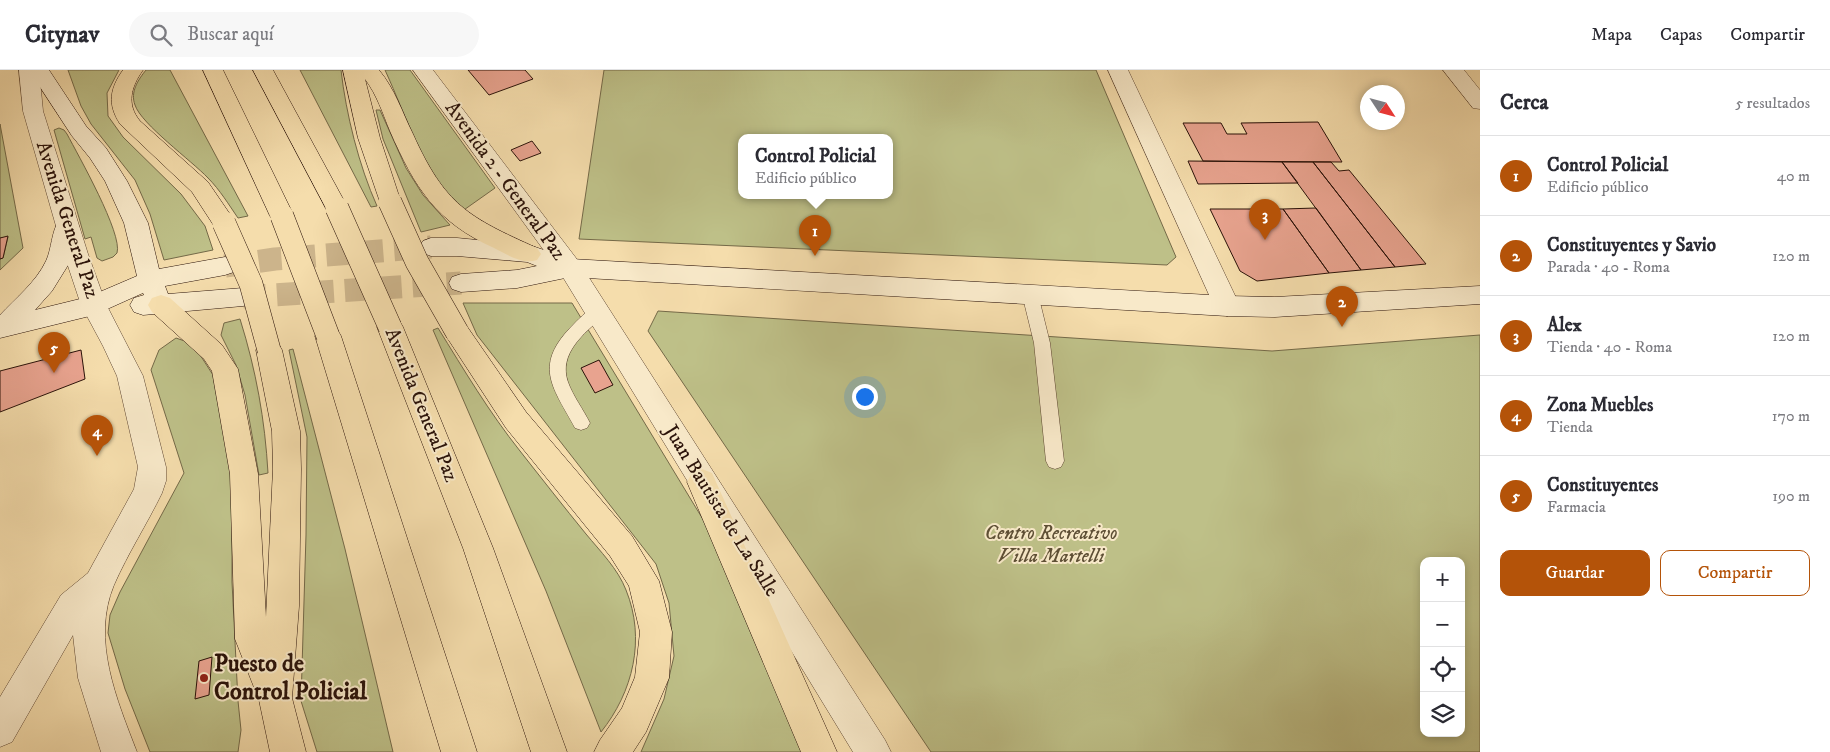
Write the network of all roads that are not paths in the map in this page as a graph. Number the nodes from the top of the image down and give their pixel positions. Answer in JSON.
{"nodes":[{"id":1,"x":29,"y":70,"type":"edge"},
{"id":2,"x":39,"y":70,"type":"edge"},
{"id":3,"x":133,"y":70,"type":"edge"},
{"id":4,"x":213,"y":70,"type":"edge"},
{"id":5,"x":263,"y":70,"type":"edge"},
{"id":6,"x":353,"y":70,"type":"edge"},
{"id":7,"x":368,"y":70,"type":"edge"},
{"id":8,"x":423,"y":70,"type":"edge"},
{"id":9,"x":1118,"y":70,"type":"edge"},
{"id":10,"x":1452,"y":70,"type":"edge"},
{"id":11,"x":1480,"y":103,"type":"edge"},
{"id":12,"x":68,"y":226,"type":"junction"},
{"id":13,"x":432,"y":247,"type":"tunnel mouth"},
{"id":14,"x":529,"y":254,"type":"junction"},
{"id":15,"x":225,"y":266,"type":"tunnel mouth"},
{"id":16,"x":570,"y":268,"type":"junction"},
{"id":17,"x":461,"y":283,"type":"tunnel mouth"},
{"id":18,"x":156,"y":293,"type":"junction"},
{"id":19,"x":1030,"y":294,"type":"junction"},
{"id":20,"x":1480,"y":294,"type":"edge"},
{"id":21,"x":243,"y":297,"type":"tunnel mouth"},
{"id":22,"x":94,"y":305,"type":"junction"},
{"id":23,"x":1227,"y":306,"type":"junction"},
{"id":24,"x":597,"y":313,"type":"junction"},
{"id":25,"x":3,"y":327,"type":"edge"},
{"id":26,"x":581,"y":423,"type":"dead end"},
{"id":27,"x":1055,"y":460,"type":"dead end"},
{"id":28,"x":702,"y":482,"type":"junction"},
{"id":29,"x":99,"y":583,"type":"junction"},
{"id":30,"x":276,"y":700,"type":"junction"},
{"id":31,"x":0,"y":730,"type":"edge"},
{"id":32,"x":544,"y":737,"type":"edge"},
{"id":33,"x":119,"y":752,"type":"edge"},
{"id":34,"x":288,"y":752,"type":"edge"},
{"id":35,"x":459,"y":752,"type":"edge"},
{"id":36,"x":612,"y":752,"type":"edge"},
{"id":37,"x":818,"y":752,"type":"edge"},
{"id":38,"x":873,"y":752,"type":"edge"}],
"edges":[{"from":1,"to":12,"type":"street","name":"Avenida General Paz"},
{"from":2,"to":18,"type":"street"},
{"from":3,"to":30,"type":"highway","bridge":true},
{"from":4,"to":35,"type":"highway","bridge":true},
{"from":5,"to":32,"type":"highway","name":"Avenida General Paz","bridge":true},
{"from":6,"to":36,"type":"highway","bridge":true},
{"from":7,"to":14,"type":"highway"},
{"from":8,"to":16,"type":"street","name":"Avenida 2 - General Paz"},
{"from":9,"to":23,"type":"street"},
{"from":10,"to":11,"type":"street"},
{"from":12,"to":22,"type":"street","name":"Avenida General Paz"},
{"from":12,"to":25,"type":"street"},
{"from":13,"to":14,"type":"street"},
{"from":14,"to":16,"type":"street"},
{"from":15,"to":18,"type":"street"},
{"from":16,"to":17,"type":"street"},
{"from":16,"to":19,"type":"street"},
{"from":16,"to":24,"type":"street","name":"Juan Bautista de La Salle"},
{"from":18,"to":21,"type":"street"},
{"from":18,"to":22,"type":"street"},
{"from":18,"to":30,"type":"highway"},
{"from":19,"to":23,"type":"street"},
{"from":19,"to":27,"type":"lane"},
{"from":20,"to":23,"type":"street"},
{"from":22,"to":25,"type":"street"},
{"from":22,"to":29,"type":"street","name":"Avenida General Paz"},
{"from":24,"to":26,"type":"lane"},
{"from":24,"to":28,"type":"street","name":"Juan Bautista de La Salle"},
{"from":28,"to":37,"type":"highway"},
{"from":28,"to":38,"type":"street","name":"Juan Bautista de La Salle"},
{"from":29,"to":31,"type":"street"},
{"from":29,"to":33,"type":"street"},
{"from":30,"to":34,"type":"highway"}]}
